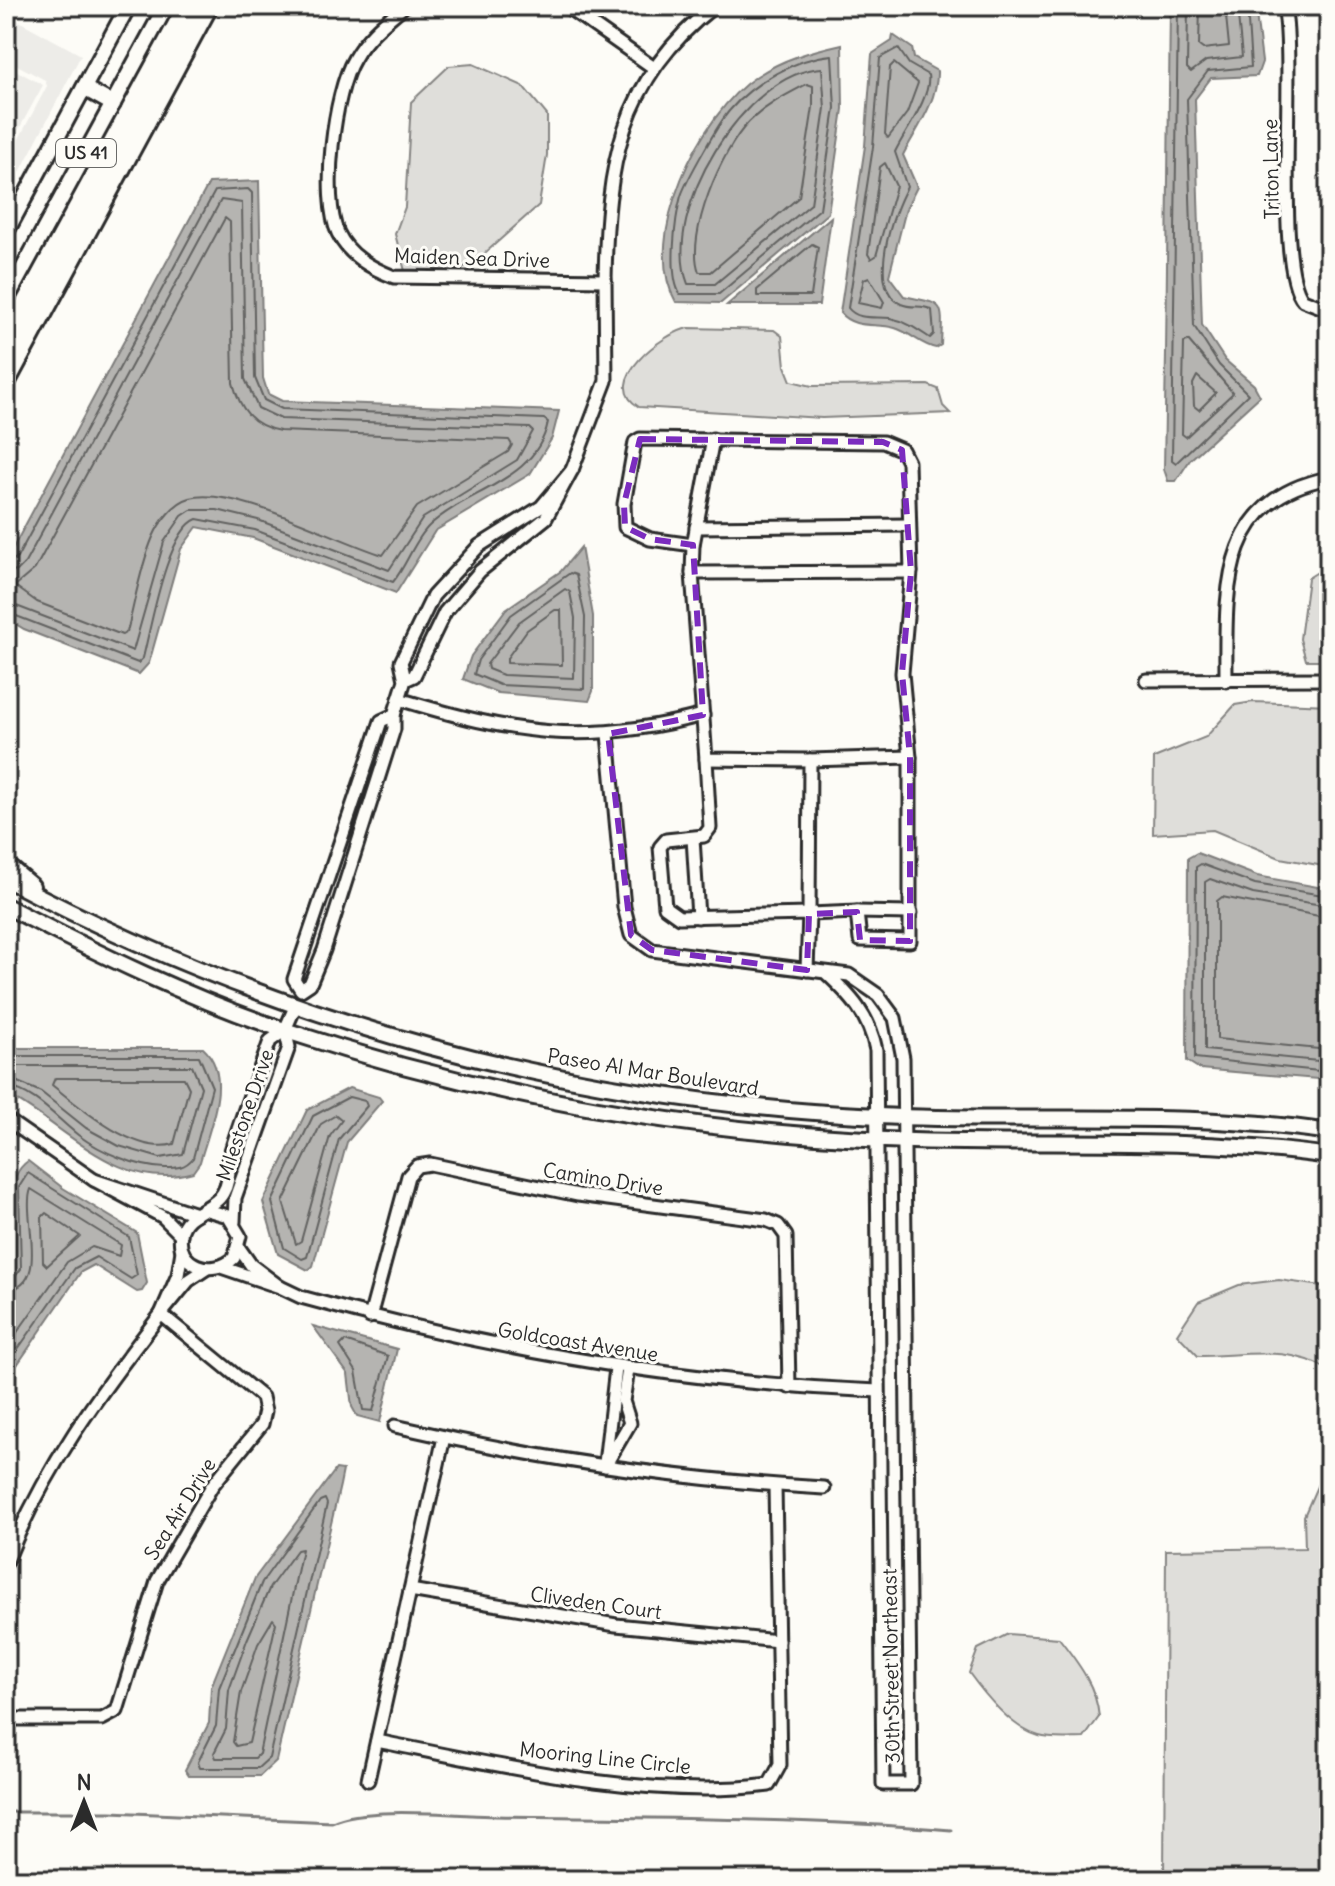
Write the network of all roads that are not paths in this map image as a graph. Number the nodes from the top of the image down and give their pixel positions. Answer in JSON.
{"nodes":[{"id":1,"x":128,"y":6,"type":"edge"},
{"id":2,"x":166,"y":6,"type":"edge"},
{"id":3,"x":404,"y":6,"type":"edge"},
{"id":4,"x":566,"y":6,"type":"edge"},
{"id":5,"x":714,"y":6,"type":"edge"},
{"id":6,"x":1284,"y":6,"type":"edge"},
{"id":7,"x":654,"y":68,"type":"junction"},
{"id":8,"x":84,"y":88,"type":"junction"},
{"id":9,"x":113,"y":104,"type":"junction"},
{"id":10,"x":6,"y":232,"type":"edge"},
{"id":11,"x":605,"y":280,"type":"junction"},
{"id":12,"x":6,"y":300,"type":"edge"},
{"id":13,"x":1329,"y":310,"type":"edge"},
{"id":14,"x":713,"y":439,"type":"junction"},
{"id":15,"x":572,"y":470,"type":"junction"},
{"id":16,"x":1329,"y":478,"type":"edge"},
{"id":17,"x":909,"y":525,"type":"junction"},
{"id":18,"x":696,"y":527,"type":"junction"},
{"id":19,"x":693,"y":545,"type":"junction"},
{"id":20,"x":911,"y":572,"type":"junction"},
{"id":21,"x":692,"y":573,"type":"junction"},
{"id":22,"x":1329,"y":679,"type":"edge"},
{"id":23,"x":405,"y":680,"type":"junction"},
{"id":24,"x":1146,"y":680,"type":"dead end"},
{"id":25,"x":1226,"y":681,"type":"junction"},
{"id":26,"x":399,"y":699,"type":"junction"},
{"id":27,"x":394,"y":715,"type":"junction"},
{"id":28,"x":703,"y":715,"type":"junction"},
{"id":29,"x":608,"y":734,"type":"junction"},
{"id":30,"x":910,"y":757,"type":"junction"},
{"id":31,"x":706,"y":759,"type":"junction"},
{"id":32,"x":810,"y":760,"type":"junction"},
{"id":33,"x":693,"y":838,"type":"junction"},
{"id":34,"x":6,"y":864,"type":"edge"},
{"id":35,"x":6,"y":879,"type":"edge"},
{"id":36,"x":54,"y":904,"type":"junction"},
{"id":37,"x":6,"y":906,"type":"edge"},
{"id":38,"x":857,"y":912,"type":"junction"},
{"id":39,"x":911,"y":913,"type":"junction"},
{"id":40,"x":809,"y":914,"type":"junction"},
{"id":41,"x":698,"y":917,"type":"junction"},
{"id":42,"x":807,"y":970,"type":"junction"},
{"id":43,"x":825,"y":972,"type":"junction"},
{"id":44,"x":295,"y":1007,"type":"junction"},
{"id":45,"x":285,"y":1030,"type":"junction"},
{"id":46,"x":876,"y":1116,"type":"junction"},
{"id":47,"x":903,"y":1118,"type":"junction"},
{"id":48,"x":6,"y":1119,"type":"edge"},
{"id":49,"x":1329,"y":1132,"type":"edge"},
{"id":50,"x":875,"y":1140,"type":"junction"},
{"id":51,"x":903,"y":1141,"type":"junction"},
{"id":52,"x":1329,"y":1156,"type":"edge"},
{"id":53,"x":94,"y":1180,"type":"junction"},
{"id":54,"x":201,"y":1212,"type":"junction"},
{"id":55,"x":234,"y":1222,"type":"junction"},
{"id":56,"x":181,"y":1235,"type":"junction"},
{"id":57,"x":239,"y":1248,"type":"junction"},
{"id":58,"x":182,"y":1251,"type":"junction"},
{"id":59,"x":221,"y":1267,"type":"junction"},
{"id":60,"x":206,"y":1269,"type":"junction"},
{"id":61,"x":280,"y":1287,"type":"junction"},
{"id":62,"x":161,"y":1314,"type":"junction"},
{"id":63,"x":370,"y":1317,"type":"junction"},
{"id":64,"x":622,"y":1369,"type":"junction"},
{"id":65,"x":789,"y":1387,"type":"junction"},
{"id":66,"x":878,"y":1391,"type":"junction"},
{"id":67,"x":395,"y":1426,"type":"dead end"},
{"id":68,"x":444,"y":1437,"type":"junction"},
{"id":69,"x":605,"y":1466,"type":"junction"},
{"id":70,"x":775,"y":1486,"type":"junction"},
{"id":71,"x":824,"y":1488,"type":"dead end"},
{"id":72,"x":6,"y":1563,"type":"edge"},
{"id":73,"x":410,"y":1590,"type":"junction"},
{"id":74,"x":778,"y":1641,"type":"junction"},
{"id":75,"x":6,"y":1719,"type":"edge"},
{"id":76,"x":377,"y":1741,"type":"junction"},
{"id":77,"x":368,"y":1780,"type":"dead end"}],
"edges":[{"from":1,"to":8,"type":"main road","number":"US 41"},
{"from":2,"to":9,"type":"main road","number":"US 41"},
{"from":3,"to":11,"type":"street","name":"Maiden Sea Drive"},
{"from":4,"to":7,"type":"street"},
{"from":5,"to":7,"type":"street"},
{"from":6,"to":13,"type":"street","name":"Triton Lane"},
{"from":7,"to":11,"type":"street"},
{"from":8,"to":9,"type":"main road"},
{"from":8,"to":10,"type":"main road","number":"US 41"},
{"from":9,"to":12,"type":"main road","number":"US 41"},
{"from":11,"to":15,"type":"street"},
{"from":14,"to":17,"type":"street"},
{"from":14,"to":18,"type":"street"},
{"from":14,"to":19,"type":"street"},
{"from":15,"to":23,"type":"street"},
{"from":15,"to":23,"type":"street"},
{"from":16,"to":25,"type":"street"},
{"from":17,"to":18,"type":"street"},
{"from":17,"to":20,"type":"street"},
{"from":18,"to":19,"type":"street"},
{"from":19,"to":21,"type":"street"},
{"from":20,"to":21,"type":"street"},
{"from":20,"to":30,"type":"street"},
{"from":21,"to":28,"type":"street"},
{"from":22,"to":25,"type":"street"},
{"from":23,"to":26,"type":"street"},
{"from":24,"to":25,"type":"street"},
{"from":26,"to":27,"type":"street"},
{"from":26,"to":29,"type":"street"},
{"from":27,"to":27,"type":"street"},
{"from":28,"to":29,"type":"street"},
{"from":28,"to":31,"type":"street"},
{"from":29,"to":42,"type":"street","name":"30th Street Northeast"},
{"from":30,"to":32,"type":"street"},
{"from":30,"to":39,"type":"street"},
{"from":31,"to":32,"type":"street"},
{"from":31,"to":33,"type":"street"},
{"from":32,"to":40,"type":"street"},
{"from":33,"to":41,"type":"street"},
{"from":33,"to":41,"type":"street"},
{"from":34,"to":36,"type":"main road"},
{"from":35,"to":36,"type":"main road","name":"Paseo Al Mar Boulevard"},
{"from":36,"to":44,"type":"main road","name":"Paseo Al Mar Boulevard"},
{"from":37,"to":45,"type":"main road"},
{"from":38,"to":39,"type":"street"},
{"from":38,"to":39,"type":"street"},
{"from":38,"to":40,"type":"street"},
{"from":40,"to":41,"type":"street"},
{"from":40,"to":42,"type":"street"},
{"from":42,"to":43,"type":"street","name":"30th Street Northeast"},
{"from":43,"to":46,"type":"street","name":"30th Street Northeast"},
{"from":43,"to":47,"type":"street","name":"30th Street Northeast"},
{"from":44,"to":45,"type":"street"},
{"from":44,"to":46,"type":"main road","name":"Paseo Al Mar Boulevard"},
{"from":45,"to":50,"type":"main road"},
{"from":45,"to":54,"type":"street","name":"Milestone Drive"},
{"from":45,"to":55,"type":"street","name":"Milestone Drive"},
{"from":46,"to":47,"type":"main road","name":"Paseo Al Mar Boulevard"},
{"from":46,"to":50,"type":"street","name":"30th Street Northeast"},
{"from":47,"to":49,"type":"main road","name":"Paseo Al Mar Boulevard"},
{"from":47,"to":51,"type":"street","name":"30th Street Northeast"},
{"from":48,"to":53,"type":"street"},
{"from":50,"to":51,"type":"main road"},
{"from":50,"to":66,"type":"street","name":"30th Street Northeast"},
{"from":51,"to":52,"type":"main road"},
{"from":51,"to":66,"type":"street","name":"30th Street Northeast"},
{"from":53,"to":54,"type":"street"},
{"from":53,"to":56,"type":"street"},
{"from":54,"to":55,"type":"street"},
{"from":54,"to":56,"type":"street"},
{"from":55,"to":57,"type":"street"},
{"from":56,"to":58,"type":"street"},
{"from":57,"to":59,"type":"street"},
{"from":57,"to":61,"type":"street","name":"Goldcoast Avenue"},
{"from":58,"to":60,"type":"street"},
{"from":58,"to":62,"type":"street"},
{"from":59,"to":60,"type":"street"},
{"from":59,"to":61,"type":"street","name":"Goldcoast Avenue"},
{"from":60,"to":62,"type":"street"},
{"from":61,"to":63,"type":"street","name":"Goldcoast Avenue"},
{"from":62,"to":72,"type":"street"},
{"from":62,"to":75,"type":"street","name":"Sea Air Drive"},
{"from":63,"to":64,"type":"street","name":"Goldcoast Avenue"},
{"from":63,"to":65,"type":"street","name":"Camino Drive"},
{"from":64,"to":65,"type":"street","name":"Goldcoast Avenue"},
{"from":64,"to":69,"type":"street"},
{"from":64,"to":69,"type":"street"},
{"from":65,"to":66,"type":"street","name":"Goldcoast Avenue"},
{"from":67,"to":68,"type":"street"},
{"from":68,"to":69,"type":"street"},
{"from":68,"to":73,"type":"street"},
{"from":69,"to":70,"type":"street"},
{"from":70,"to":71,"type":"street"},
{"from":70,"to":74,"type":"street","name":"Mooring Line Circle"},
{"from":73,"to":74,"type":"street","name":"Cliveden Court"},
{"from":73,"to":76,"type":"street"},
{"from":74,"to":76,"type":"street","name":"Mooring Line Circle"},
{"from":76,"to":77,"type":"street"}]}
